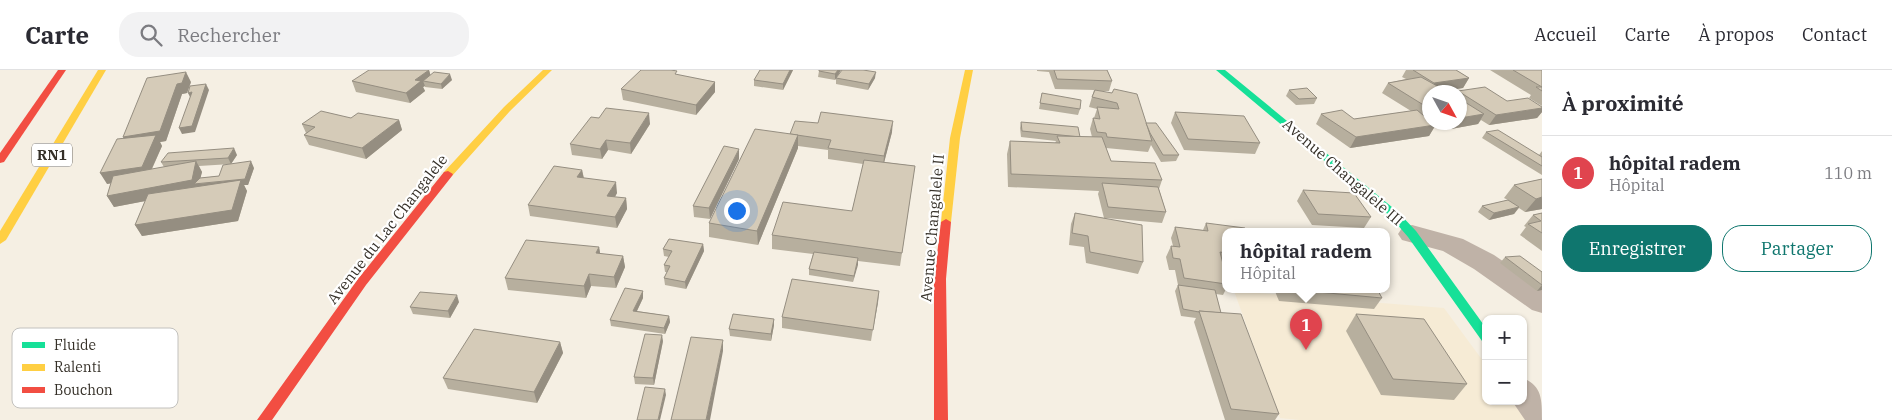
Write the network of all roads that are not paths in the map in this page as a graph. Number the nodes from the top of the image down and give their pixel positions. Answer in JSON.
{"nodes":[{"id":1,"x":62,"y":70,"type":"edge"},
{"id":2,"x":102,"y":70,"type":"edge"},
{"id":3,"x":548,"y":70,"type":"edge"},
{"id":4,"x":969,"y":70,"type":"edge"},
{"id":5,"x":1220,"y":70,"type":"edge"},
{"id":6,"x":0,"y":160,"type":"edge"},
{"id":7,"x":1412,"y":234,"type":"junction"},
{"id":8,"x":0,"y":240,"type":"edge"},
{"id":9,"x":1542,"y":303,"type":"edge"},
{"id":10,"x":1482,"y":332,"type":"edge"},
{"id":11,"x":1527,"y":396,"type":"edge"},
{"id":12,"x":1542,"y":417,"type":"edge"},
{"id":13,"x":264,"y":420,"type":"edge"},
{"id":14,"x":941,"y":420,"type":"edge"}],
"edges":[{"from":1,"to":6,"type":"main road","number":"RN1"},
{"from":2,"to":8,"type":"main road","number":"RN1"},
{"from":3,"to":13,"type":"main road","name":"Avenue du Lac Changalele"},
{"from":4,"to":14,"type":"main road","name":"Avenue Changalele II"},
{"from":5,"to":7,"type":"main road","name":"Avenue Changalele III"},
{"from":7,"to":9,"type":"street"},
{"from":7,"to":10,"type":"main road","name":"Avenue Changalele III"},
{"from":11,"to":12,"type":"street"}]}
